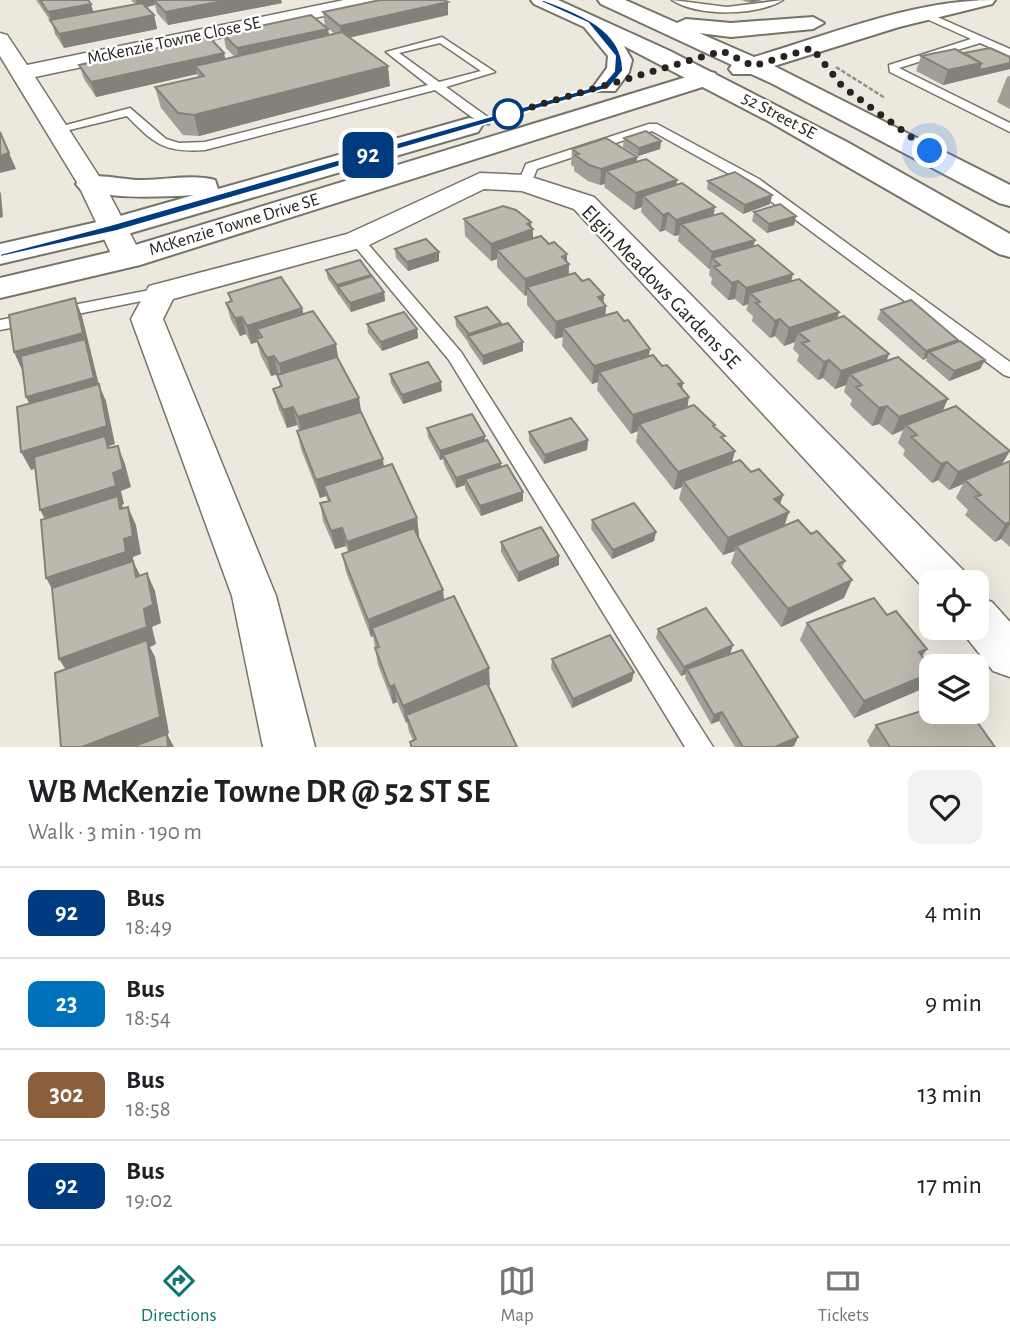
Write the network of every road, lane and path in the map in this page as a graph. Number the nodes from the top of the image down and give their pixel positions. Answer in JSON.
{"nodes":[{"id":1,"x":371,"y":0,"type":"edge"},
{"id":2,"x":541,"y":0,"type":"edge"},
{"id":3,"x":608,"y":0,"type":"edge"},
{"id":4,"x":677,"y":0,"type":"edge"},
{"id":5,"x":778,"y":0,"type":"edge"},
{"id":6,"x":906,"y":0,"type":"edge"},
{"id":7,"x":985,"y":0,"type":"edge"},
{"id":8,"x":320,"y":5,"type":"edge"},
{"id":9,"x":923,"y":14,"type":"junction"},
{"id":10,"x":655,"y":20,"type":"junction"},
{"id":11,"x":591,"y":21,"type":"junction"},
{"id":12,"x":812,"y":36,"type":"junction"},
{"id":13,"x":0,"y":39,"type":"edge"},
{"id":14,"x":980,"y":40,"type":"junction"},
{"id":15,"x":722,"y":51,"type":"junction"},
{"id":16,"x":1010,"y":53,"type":"edge"},
{"id":17,"x":679,"y":63,"type":"junction"},
{"id":18,"x":753,"y":66,"type":"junction"},
{"id":19,"x":21,"y":73,"type":"junction"},
{"id":20,"x":706,"y":78,"type":"junction"},
{"id":21,"x":439,"y":86,"type":"junction"},
{"id":22,"x":606,"y":86,"type":"junction"},
{"id":23,"x":485,"y":121,"type":"junction"},
{"id":24,"x":1010,"y":128,"type":"edge"},
{"id":25,"x":57,"y":130,"type":"junction"},
{"id":26,"x":945,"y":164,"type":"junction"},
{"id":27,"x":297,"y":175,"type":"junction"},
{"id":28,"x":524,"y":183,"type":"junction"},
{"id":29,"x":91,"y":184,"type":"junction"},
{"id":30,"x":1010,"y":197,"type":"edge"},
{"id":31,"x":113,"y":228,"type":"junction"},
{"id":32,"x":357,"y":240,"type":"junction"},
{"id":33,"x":1010,"y":247,"type":"edge"},
{"id":34,"x":0,"y":254,"type":"edge"},
{"id":35,"x":128,"y":258,"type":"junction"},
{"id":36,"x":0,"y":288,"type":"edge"},
{"id":37,"x":160,"y":293,"type":"junction"},
{"id":38,"x":0,"y":325,"type":"edge"},
{"id":39,"x":1010,"y":371,"type":"edge"},
{"id":40,"x":935,"y":570,"type":"edge"},
{"id":41,"x":989,"y":631,"type":"edge"},
{"id":42,"x":1010,"y":656,"type":"edge"},
{"id":43,"x":289,"y":747,"type":"edge"},
{"id":44,"x":700,"y":747,"type":"edge"}],
"edges":[{"from":1,"to":8,"type":"street","name":"McKenzie Towne Close SE"},
{"from":2,"to":11,"type":"main road","name":"52 Street SE"},
{"from":3,"to":10,"type":"main road","name":"52 Street SE"},
{"from":4,"to":5,"type":"lane"},
{"from":6,"to":12,"type":"main road"},
{"from":7,"to":9,"type":"main road"},
{"from":8,"to":19,"type":"street","name":"McKenzie Towne Close SE"},
{"from":9,"to":12,"type":"main road"},
{"from":9,"to":14,"type":"lane"},
{"from":10,"to":12,"type":"main road"},
{"from":10,"to":15,"type":"main road","name":"52 Street SE"},
{"from":11,"to":17,"type":"main road","name":"52 Street SE"},
{"from":11,"to":22,"type":"main road"},
{"from":12,"to":15,"type":"main road","name":"McKenzie Towne Drive SE"},
{"from":12,"to":18,"type":"main road","name":"McKenzie Towne Drive SE"},
{"from":12,"to":26,"type":"main road"},
{"from":13,"to":19,"type":"street"},
{"from":14,"to":16,"type":"lane"},
{"from":14,"to":24,"type":"lane"},
{"from":15,"to":17,"type":"main road","name":"McKenzie Towne Drive SE"},
{"from":15,"to":18,"type":"main road","name":"52 Street SE"},
{"from":17,"to":20,"type":"main road","name":"52 Street SE"},
{"from":17,"to":22,"type":"main road","name":"McKenzie Towne Drive SE"},
{"from":18,"to":20,"type":"main road","name":"McKenzie Towne Drive SE"},
{"from":18,"to":26,"type":"main road","name":"52 Street SE"},
{"from":19,"to":25,"type":"street"},
{"from":20,"to":33,"type":"main road","name":"52 Street SE"},
{"from":20,"to":35,"type":"main road","name":"McKenzie Towne Drive SE"},
{"from":21,"to":21,"type":"lane"},
{"from":21,"to":23,"type":"lane"},
{"from":21,"to":25,"type":"lane"},
{"from":22,"to":23,"type":"main road","name":"McKenzie Towne Drive SE"},
{"from":23,"to":27,"type":"main road","name":"McKenzie Towne Drive SE"},
{"from":25,"to":29,"type":"street"},
{"from":26,"to":30,"type":"main road","name":"52 Street SE"},
{"from":27,"to":29,"type":"main road"},
{"from":27,"to":31,"type":"main road","name":"McKenzie Towne Drive SE"},
{"from":28,"to":32,"type":"street","name":"Elgin Meadows Gardens SE"},
{"from":28,"to":39,"type":"lane"},
{"from":28,"to":40,"type":"street","name":"Elgin Meadows Gardens SE"},
{"from":29,"to":31,"type":"street"},
{"from":31,"to":34,"type":"main road","name":"McKenzie Towne Drive SE"},
{"from":31,"to":35,"type":"street"},
{"from":32,"to":37,"type":"street","name":"Elgin Meadows Gardens SE"},
{"from":32,"to":44,"type":"lane"},
{"from":35,"to":36,"type":"main road","name":"McKenzie Towne Drive SE"},
{"from":37,"to":38,"type":"lane"},
{"from":37,"to":43,"type":"street"},
{"from":41,"to":42,"type":"street"}]}
